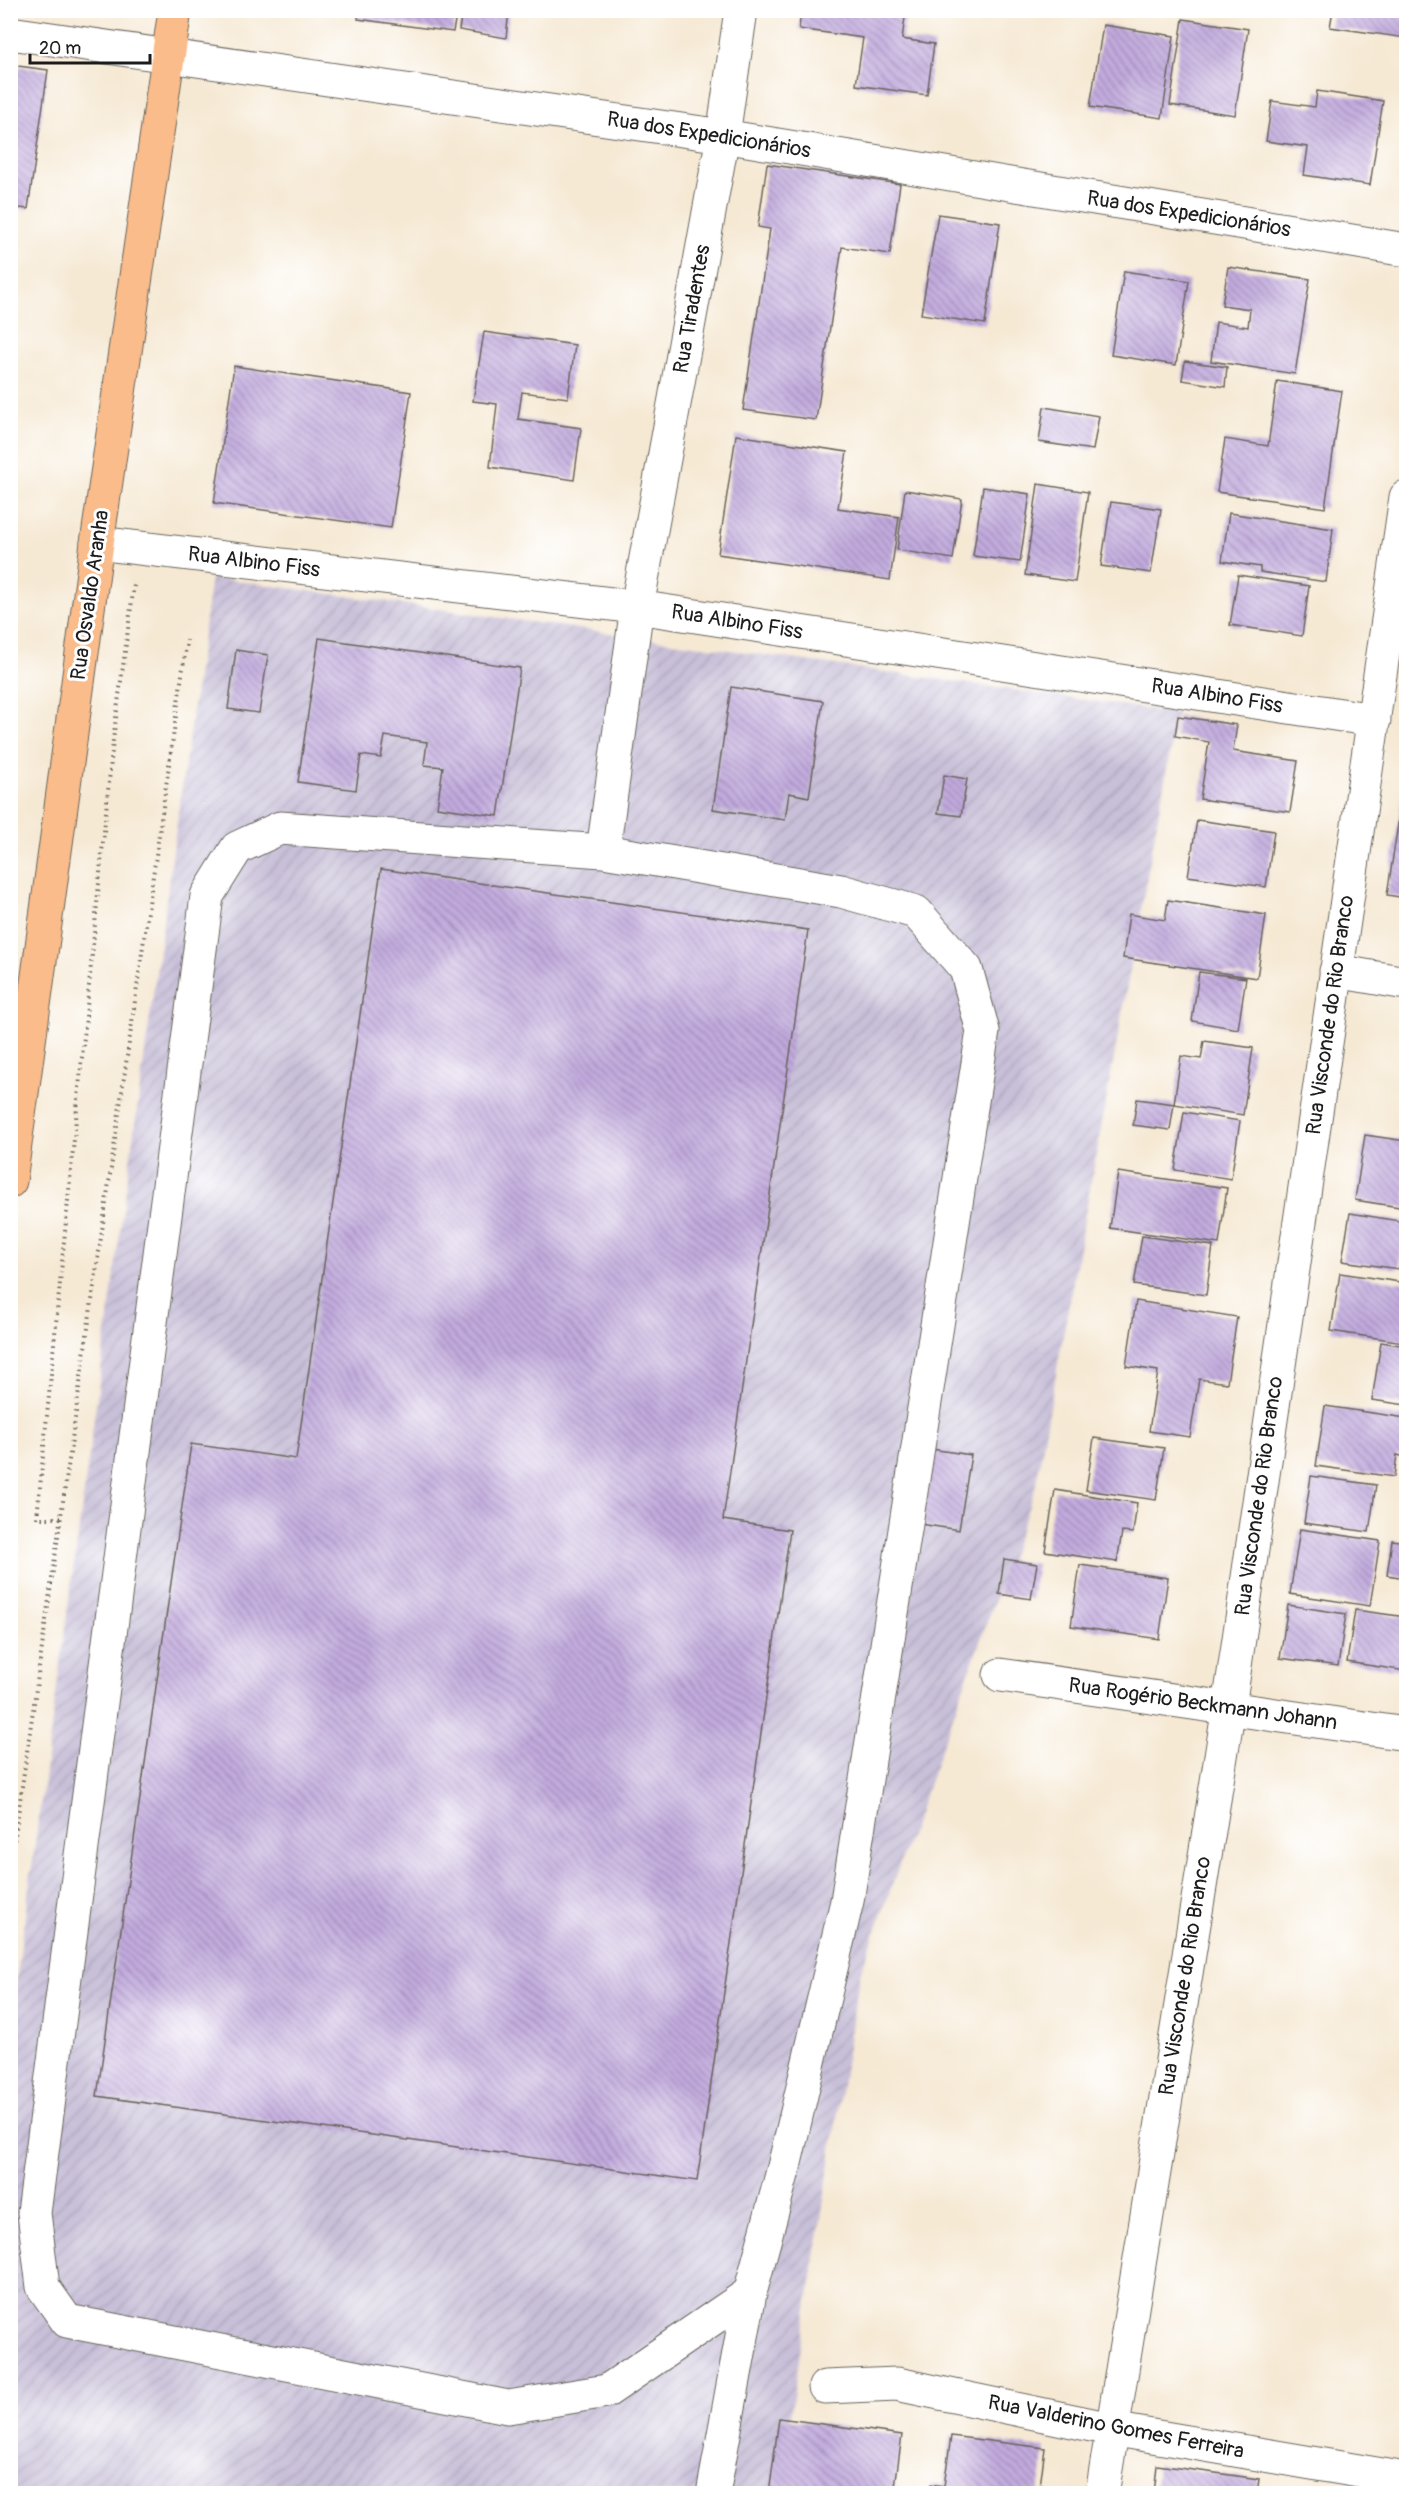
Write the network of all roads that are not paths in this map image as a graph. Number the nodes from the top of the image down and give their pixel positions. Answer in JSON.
{"nodes":[{"id":1,"x":176,"y":10,"type":"edge"},
{"id":2,"x":741,"y":10,"type":"edge"},
{"id":3,"x":10,"y":33,"type":"edge"},
{"id":4,"x":167,"y":56,"type":"junction"},
{"id":5,"x":723,"y":136,"type":"junction"},
{"id":6,"x":1407,"y":250,"type":"edge"},
{"id":7,"x":1407,"y":496,"type":"edge"},
{"id":8,"x":97,"y":543,"type":"junction"},
{"id":9,"x":637,"y":607,"type":"junction"},
{"id":10,"x":1374,"y":720,"type":"junction"},
{"id":11,"x":603,"y":851,"type":"junction"},
{"id":12,"x":1336,"y":971,"type":"junction"},
{"id":13,"x":1407,"y":983,"type":"edge"},
{"id":14,"x":10,"y":1181,"type":"edge"},
{"id":15,"x":1000,"y":1675,"type":"dead end"},
{"id":16,"x":1229,"y":1707,"type":"junction"},
{"id":17,"x":1407,"y":1734,"type":"edge"},
{"id":18,"x":750,"y":2293,"type":"junction"},
{"id":19,"x":825,"y":2387,"type":"dead end"},
{"id":20,"x":1111,"y":2429,"type":"junction"},
{"id":21,"x":1407,"y":2479,"type":"edge"},
{"id":22,"x":713,"y":2493,"type":"edge"},
{"id":23,"x":1102,"y":2493,"type":"edge"}],
"edges":[{"from":1,"to":4,"type":"main road","name":"Rua Osvaldo Aranha"},
{"from":2,"to":5,"type":"street","name":"Rua Tiradentes"},
{"from":3,"to":4,"type":"street","name":"Rua dos Expedicionários"},
{"from":4,"to":5,"type":"street","name":"Rua dos Expedicionários"},
{"from":4,"to":8,"type":"main road","name":"Rua Osvaldo Aranha"},
{"from":5,"to":6,"type":"street","name":"Rua dos Expedicionários"},
{"from":5,"to":9,"type":"street","name":"Rua Tiradentes"},
{"from":7,"to":10,"type":"street","name":"Rua Visconde do Rio Branco"},
{"from":8,"to":9,"type":"street","name":"Rua Albino Fiss"},
{"from":8,"to":14,"type":"main road","name":"Rua Osvaldo Aranha"},
{"from":9,"to":10,"type":"street","name":"Rua Albino Fiss"},
{"from":9,"to":11,"type":"street","name":"Rua Tiradentes"},
{"from":10,"to":12,"type":"street","name":"Rua Visconde do Rio Branco"},
{"from":11,"to":18,"type":"street"},
{"from":11,"to":18,"type":"street"},
{"from":12,"to":13,"type":"street"},
{"from":12,"to":16,"type":"street","name":"Rua Visconde do Rio Branco"},
{"from":15,"to":16,"type":"street","name":"Rua Rogério Beckmann Johann"},
{"from":16,"to":17,"type":"street","name":"Rua Rogério Beckmann Johann"},
{"from":16,"to":20,"type":"street","name":"Rua Visconde do Rio Branco"},
{"from":18,"to":22,"type":"street"},
{"from":19,"to":20,"type":"street","name":"Rua Valderino Gomes Ferreira"},
{"from":20,"to":21,"type":"street","name":"Rua Valderino Gomes Ferreira"},
{"from":20,"to":23,"type":"street","name":"Rua Visconde do Rio Branco"}]}
